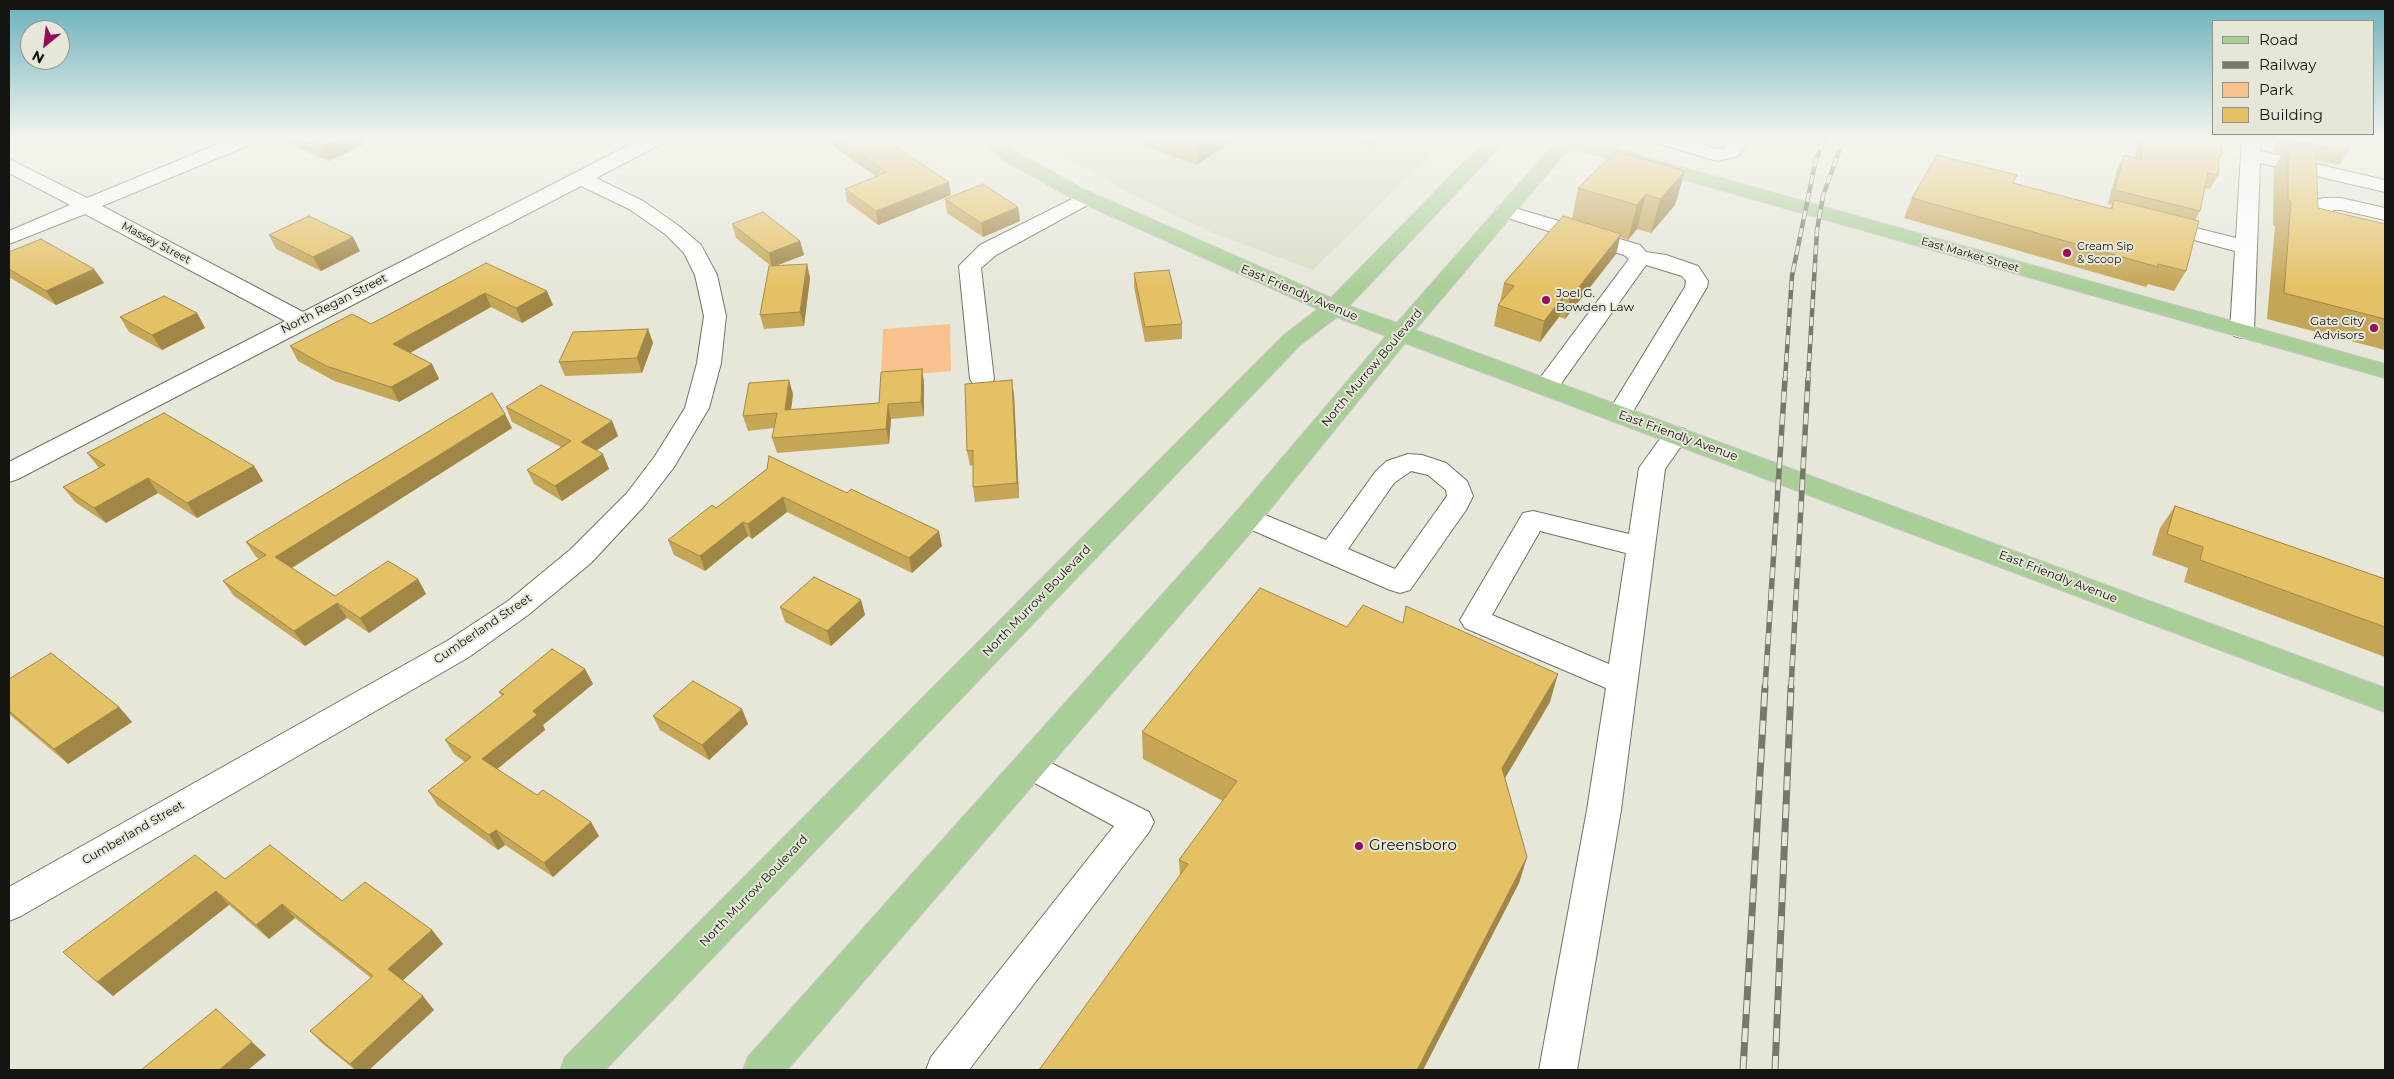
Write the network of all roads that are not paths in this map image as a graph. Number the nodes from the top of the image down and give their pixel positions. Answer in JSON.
{"nodes":[{"id":1,"x":52,"y":187,"type":"edge"},
{"id":2,"x":132,"y":187,"type":"edge"},
{"id":3,"x":565,"y":187,"type":"edge"},
{"id":4,"x":599,"y":187,"type":"edge"},
{"id":5,"x":1067,"y":187,"type":"edge"},
{"id":6,"x":1451,"y":187,"type":"edge"},
{"id":7,"x":1525,"y":187,"type":"edge"},
{"id":8,"x":1730,"y":187,"type":"edge"},
{"id":9,"x":2248,"y":187,"type":"edge"},
{"id":10,"x":1086,"y":198,"type":"junction"},
{"id":11,"x":87,"y":206,"type":"junction"},
{"id":12,"x":1505,"y":211,"type":"junction"},
{"id":13,"x":2385,"y":214,"type":"edge"},
{"id":14,"x":2140,"y":220,"type":"edge"},
{"id":15,"x":9,"y":238,"type":"edge"},
{"id":16,"x":2385,"y":242,"type":"edge"},
{"id":17,"x":2246,"y":247,"type":"junction"},
{"id":18,"x":1640,"y":258,"type":"junction"},
{"id":19,"x":1334,"y":308,"type":"junction"},
{"id":20,"x":302,"y":320,"type":"junction"},
{"id":21,"x":2242,"y":331,"type":"junction"},
{"id":22,"x":1400,"y":334,"type":"junction"},
{"id":23,"x":2385,"y":371,"type":"edge"},
{"id":24,"x":982,"y":379,"type":"dead end"},
{"id":25,"x":1546,"y":387,"type":"junction"},
{"id":26,"x":1619,"y":414,"type":"junction"},
{"id":27,"x":1676,"y":435,"type":"junction"},
{"id":28,"x":9,"y":472,"type":"edge"},
{"id":29,"x":1248,"y":517,"type":"junction"},
{"id":30,"x":1641,"y":547,"type":"junction"},
{"id":31,"x":1331,"y":553,"type":"junction"},
{"id":32,"x":1622,"y":682,"type":"junction"},
{"id":33,"x":2385,"y":700,"type":"edge"},
{"id":34,"x":1032,"y":766,"type":"junction"},
{"id":35,"x":9,"y":904,"type":"edge"},
{"id":36,"x":579,"y":1070,"type":"edge"},
{"id":37,"x":762,"y":1070,"type":"edge"},
{"id":38,"x":945,"y":1070,"type":"edge"},
{"id":39,"x":1558,"y":1070,"type":"edge"}],
"edges":[{"from":1,"to":11,"type":"street","name":"Massey Street"},
{"from":2,"to":11,"type":"street"},
{"from":3,"to":20,"type":"street","name":"North Regan Street"},
{"from":4,"to":35,"type":"street","name":"Cumberland Street"},
{"from":5,"to":10,"type":"main road","name":"East Friendly Avenue"},
{"from":6,"to":19,"type":"main road","name":"North Murrow Boulevard"},
{"from":7,"to":12,"type":"main road","name":"North Murrow Boulevard"},
{"from":8,"to":21,"type":"main road","name":"East Market Street"},
{"from":9,"to":17,"type":"street"},
{"from":10,"to":19,"type":"main road","name":"East Friendly Avenue"},
{"from":10,"to":24,"type":"street"},
{"from":11,"to":15,"type":"street"},
{"from":11,"to":20,"type":"street","name":"Massey Street"},
{"from":12,"to":18,"type":"street"},
{"from":12,"to":22,"type":"main road","name":"North Murrow Boulevard"},
{"from":13,"to":16,"type":"street"},
{"from":14,"to":17,"type":"street"},
{"from":17,"to":21,"type":"street"},
{"from":18,"to":25,"type":"street"},
{"from":18,"to":26,"type":"street"},
{"from":19,"to":22,"type":"main road","name":"East Friendly Avenue"},
{"from":19,"to":36,"type":"main road","name":"North Murrow Boulevard"},
{"from":20,"to":28,"type":"street","name":"North Regan Street"},
{"from":21,"to":23,"type":"main road","name":"East Market Street"},
{"from":22,"to":25,"type":"main road","name":"East Friendly Avenue"},
{"from":22,"to":29,"type":"main road","name":"North Murrow Boulevard"},
{"from":25,"to":26,"type":"main road","name":"East Friendly Avenue"},
{"from":26,"to":27,"type":"main road","name":"East Friendly Avenue"},
{"from":27,"to":30,"type":"street"},
{"from":27,"to":33,"type":"main road","name":"East Friendly Avenue"},
{"from":29,"to":31,"type":"street"},
{"from":29,"to":34,"type":"main road","name":"North Murrow Boulevard"},
{"from":30,"to":32,"type":"street"},
{"from":30,"to":32,"type":"street"},
{"from":31,"to":31,"type":"street"},
{"from":32,"to":39,"type":"street"},
{"from":34,"to":37,"type":"main road","name":"North Murrow Boulevard"},
{"from":34,"to":38,"type":"street"}]}
